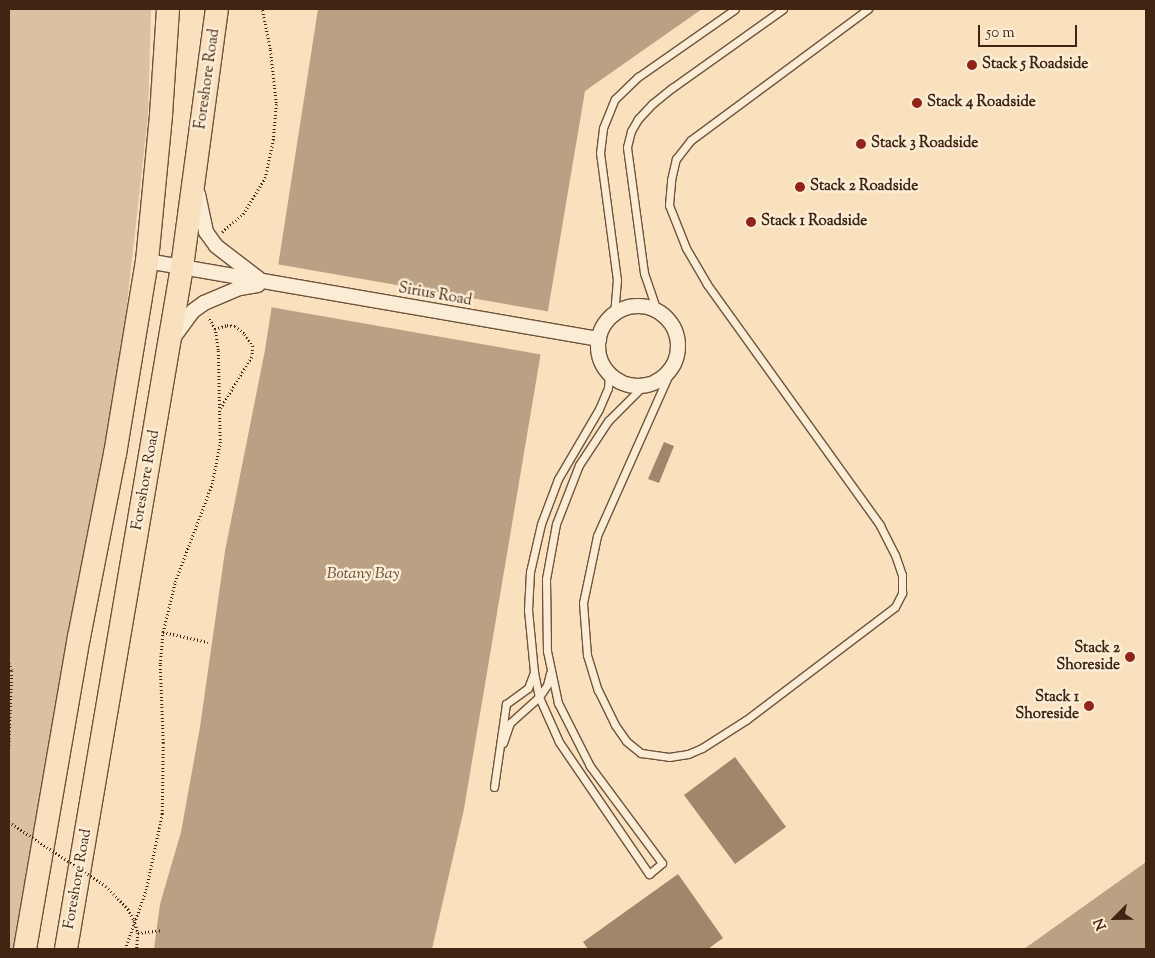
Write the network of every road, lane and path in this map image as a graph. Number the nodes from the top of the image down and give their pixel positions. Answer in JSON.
{"nodes":[{"id":1,"x":168,"y":9,"type":"edge"},
{"id":2,"x":217,"y":9,"type":"edge"},
{"id":3,"x":262,"y":9,"type":"edge"},
{"id":4,"x":735,"y":9,"type":"edge"},
{"id":5,"x":783,"y":9,"type":"edge"},
{"id":6,"x":868,"y":9,"type":"edge"},
{"id":7,"x":197,"y":160,"type":"junction"},
{"id":8,"x":222,"y":232,"type":"dead end"},
{"id":9,"x":147,"y":261,"type":"junction"},
{"id":10,"x":182,"y":267,"type":"junction"},
{"id":11,"x":266,"y":283,"type":"junction"},
{"id":12,"x":657,"y":311,"type":"junction"},
{"id":13,"x":614,"y":314,"type":"junction"},
{"id":14,"x":599,"y":339,"type":"junction"},
{"id":15,"x":168,"y":347,"type":"junction"},
{"id":16,"x":673,"y":366,"type":"junction"},
{"id":17,"x":609,"y":374,"type":"junction"},
{"id":18,"x":643,"y":386,"type":"junction"},
{"id":19,"x":221,"y":409,"type":"junction"},
{"id":20,"x":163,"y":632,"type":"junction"},
{"id":21,"x":208,"y":642,"type":"dead end"},
{"id":22,"x":9,"y":663,"type":"edge"},
{"id":23,"x":550,"y":670,"type":"junction"},
{"id":24,"x":534,"y":672,"type":"junction"},
{"id":25,"x":539,"y":697,"type":"junction"},
{"id":26,"x":10,"y":727,"type":"edge"},
{"id":27,"x":9,"y":748,"type":"edge"},
{"id":28,"x":499,"y":753,"type":"junction"},
{"id":29,"x":494,"y":787,"type":"dead end"},
{"id":30,"x":9,"y":822,"type":"edge"},
{"id":31,"x":161,"y":930,"type":"dead end"},
{"id":32,"x":138,"y":933,"type":"junction"},
{"id":33,"x":25,"y":949,"type":"edge"},
{"id":34,"x":66,"y":949,"type":"edge"},
{"id":35,"x":124,"y":949,"type":"edge"},
{"id":36,"x":136,"y":949,"type":"edge"}],
"edges":[{"from":1,"to":9,"type":"main road"},
{"from":2,"to":7,"type":"main road","name":"Foreshore Road"},
{"from":3,"to":8,"type":"path"},
{"from":4,"to":13,"type":"lane"},
{"from":5,"to":12,"type":"lane"},
{"from":6,"to":16,"type":"lane"},
{"from":7,"to":10,"type":"main road","name":"Foreshore Road"},
{"from":7,"to":11,"type":"street","name":"Sirius Road"},
{"from":9,"to":10,"type":"street","name":"Sirius Road"},
{"from":9,"to":33,"type":"main road"},
{"from":10,"to":11,"type":"street","name":"Sirius Road"},
{"from":10,"to":15,"type":"main road","name":"Foreshore Road"},
{"from":11,"to":14,"type":"street","name":"Sirius Road"},
{"from":11,"to":15,"type":"street","name":"Sirius Road"},
{"from":12,"to":13,"type":"street"},
{"from":12,"to":16,"type":"street"},
{"from":13,"to":14,"type":"street"},
{"from":14,"to":17,"type":"street"},
{"from":15,"to":34,"type":"main road","name":"Foreshore Road"},
{"from":16,"to":18,"type":"street"},
{"from":17,"to":18,"type":"street"},
{"from":17,"to":24,"type":"lane"},
{"from":18,"to":23,"type":"lane"},
{"from":19,"to":19,"type":"path"},
{"from":19,"to":20,"type":"path"},
{"from":20,"to":21,"type":"path"},
{"from":20,"to":35,"type":"path"},
{"from":22,"to":26,"type":"path"},
{"from":23,"to":25,"type":"lane"},
{"from":23,"to":25,"type":"lane"},
{"from":24,"to":25,"type":"lane"},
{"from":24,"to":28,"type":"lane"},
{"from":25,"to":28,"type":"lane"},
{"from":26,"to":27,"type":"path"},
{"from":28,"to":29,"type":"lane"},
{"from":30,"to":32,"type":"path","bridge":true},
{"from":31,"to":32,"type":"path"},
{"from":32,"to":36,"type":"path","bridge":true}]}
